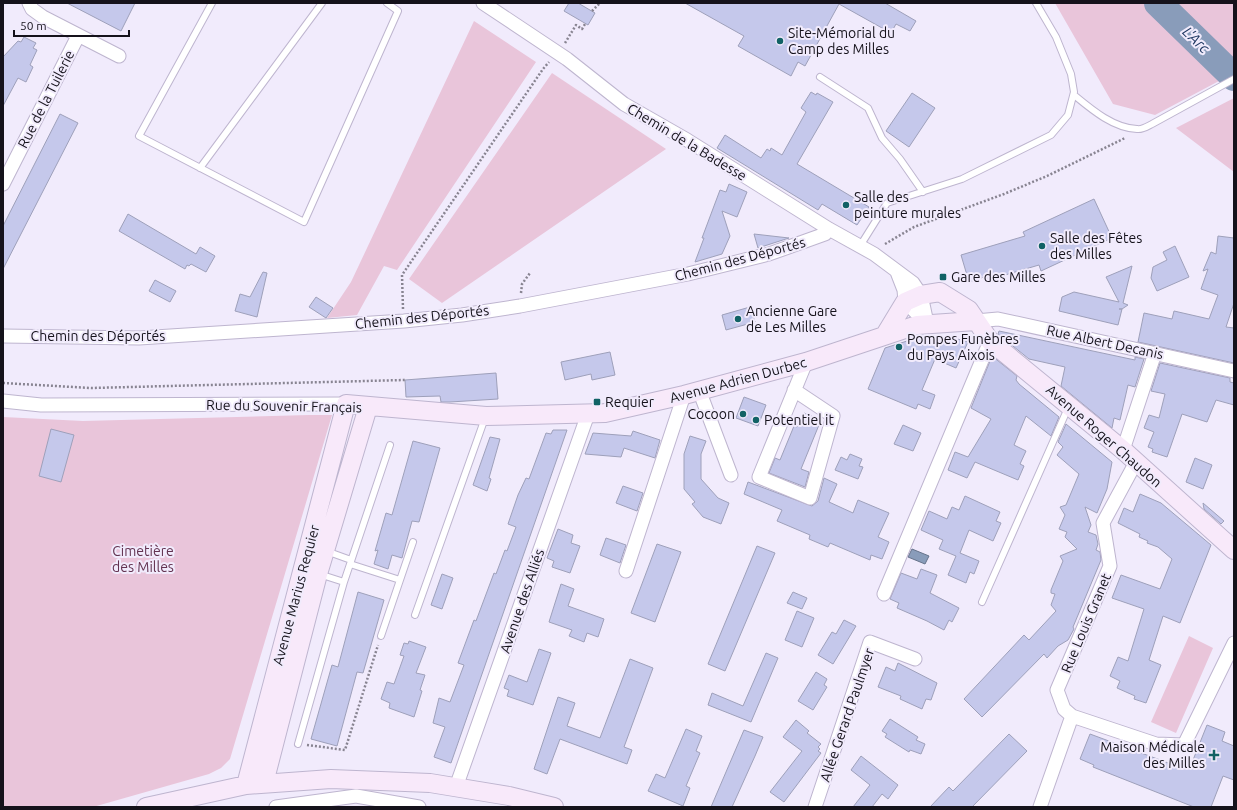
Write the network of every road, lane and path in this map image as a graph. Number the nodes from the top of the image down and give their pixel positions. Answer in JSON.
{"nodes":[{"id":1,"x":29,"y":3,"type":"edge"},
{"id":2,"x":212,"y":3,"type":"edge"},
{"id":3,"x":322,"y":3,"type":"edge"},
{"id":4,"x":387,"y":3,"type":"edge"},
{"id":5,"x":483,"y":3,"type":"edge"},
{"id":6,"x":600,"y":3,"type":"edge"},
{"id":7,"x":1036,"y":3,"type":"edge"},
{"id":8,"x":592,"y":11,"type":"dead end"},
{"id":9,"x":585,"y":24,"type":"dead end"},
{"id":10,"x":78,"y":36,"type":"junction"},
{"id":11,"x":558,"y":54,"type":"junction"},
{"id":12,"x":119,"y":56,"type":"dead end"},
{"id":13,"x":820,"y":77,"type":"dead end"},
{"id":14,"x":1234,"y":79,"type":"edge"},
{"id":15,"x":1074,"y":95,"type":"junction"},
{"id":16,"x":1139,"y":130,"type":"junction"},
{"id":17,"x":200,"y":168,"type":"junction"},
{"id":18,"x":3,"y":184,"type":"edge"},
{"id":19,"x":923,"y":192,"type":"junction"},
{"id":20,"x":829,"y":229,"type":"junction"},
{"id":21,"x":865,"y":249,"type":"junction"},
{"id":22,"x":913,"y":299,"type":"junction"},
{"id":23,"x":404,"y":321,"type":"junction"},
{"id":24,"x":976,"y":321,"type":"junction"},
{"id":25,"x":927,"y":323,"type":"junction"},
{"id":26,"x":885,"y":335,"type":"junction"},
{"id":27,"x":3,"y":336,"type":"edge"},
{"id":28,"x":990,"y":341,"type":"junction"},
{"id":29,"x":1155,"y":353,"type":"junction"},
{"id":30,"x":806,"y":362,"type":"junction"},
{"id":31,"x":1234,"y":371,"type":"edge"},
{"id":32,"x":405,"y":380,"type":"dead end"},
{"id":33,"x":3,"y":383,"type":"edge"},
{"id":34,"x":794,"y":390,"type":"junction"},
{"id":35,"x":691,"y":392,"type":"junction"},
{"id":36,"x":3,"y":401,"type":"edge"},
{"id":37,"x":346,"y":404,"type":"junction"},
{"id":38,"x":1070,"y":405,"type":"junction"},
{"id":39,"x":368,"y":407,"type":"junction"},
{"id":40,"x":588,"y":414,"type":"junction"},
{"id":41,"x":486,"y":416,"type":"junction"},
{"id":42,"x":390,"y":445,"type":"dead end"},
{"id":43,"x":1129,"y":456,"type":"junction"},
{"id":44,"x":731,"y":475,"type":"dead end"},
{"id":45,"x":412,"y":542,"type":"dead end"},
{"id":46,"x":317,"y":548,"type":"junction"},
{"id":47,"x":1234,"y":550,"type":"edge"},
{"id":48,"x":350,"y":562,"type":"junction"},
{"id":49,"x":626,"y":570,"type":"dead end"},
{"id":50,"x":310,"y":572,"type":"junction"},
{"id":51,"x":400,"y":580,"type":"junction"},
{"id":52,"x":344,"y":582,"type":"junction"},
{"id":53,"x":884,"y":594,"type":"dead end"},
{"id":54,"x":982,"y":602,"type":"dead end"},
{"id":55,"x":415,"y":615,"type":"dead end"},
{"id":56,"x":381,"y":636,"type":"joint"},
{"id":57,"x":1234,"y":643,"type":"edge"},
{"id":58,"x":915,"y":659,"type":"dead end"},
{"id":59,"x":1072,"y":716,"type":"junction"},
{"id":60,"x":298,"y":744,"type":"joint"},
{"id":61,"x":264,"y":783,"type":"junction"},
{"id":62,"x":246,"y":785,"type":"junction"},
{"id":63,"x":456,"y":787,"type":"junction"},
{"id":64,"x":146,"y":807,"type":"edge"},
{"id":65,"x":276,"y":807,"type":"edge"},
{"id":66,"x":419,"y":807,"type":"edge"},
{"id":67,"x":554,"y":807,"type":"edge"},
{"id":68,"x":815,"y":807,"type":"edge"},
{"id":69,"x":1040,"y":807,"type":"edge"}],
"edges":[{"from":1,"to":10,"type":"street","name":"Rue de la Tuilerie"},
{"from":2,"to":17,"type":"lane"},
{"from":3,"to":17,"type":"lane"},
{"from":4,"to":17,"type":"lane"},
{"from":5,"to":11,"type":"street","name":"Chemin de la Badesse"},
{"from":6,"to":8,"type":"path"},
{"from":7,"to":15,"type":"lane"},
{"from":9,"to":11,"type":"path"},
{"from":10,"to":12,"type":"street","name":"Rue de la Tuilerie"},
{"from":10,"to":18,"type":"street","name":"Rue de la Tuilerie"},
{"from":11,"to":20,"type":"street","name":"Chemin de la Badesse"},
{"from":11,"to":23,"type":"path"},
{"from":13,"to":19,"type":"lane"},
{"from":14,"to":16,"type":"lane"},
{"from":15,"to":16,"type":"lane"},
{"from":15,"to":19,"type":"lane"},
{"from":16,"to":21,"type":"path"},
{"from":19,"to":21,"type":"lane"},
{"from":20,"to":21,"type":"street","name":"Chemin de la Badesse"},
{"from":20,"to":23,"type":"street","name":"Chemin des Déportés"},
{"from":21,"to":22,"type":"street","name":"Chemin de la Badesse"},
{"from":22,"to":24,"type":"street","name":"Avenue Roger Chaudon"},
{"from":22,"to":25,"type":"street","name":"Chemin de la Badesse"},
{"from":22,"to":26,"type":"street"},
{"from":23,"to":27,"type":"street","name":"Chemin des Déportés"},
{"from":24,"to":25,"type":"street","name":"Avenue Adrien Durbec"},
{"from":24,"to":28,"type":"street","name":"Avenue Roger Chaudon"},
{"from":24,"to":29,"type":"street","name":"Rue Albert Decanis"},
{"from":25,"to":26,"type":"street","name":"Avenue Adrien Durbec"},
{"from":26,"to":30,"type":"street","name":"Avenue Adrien Durbec"},
{"from":28,"to":38,"type":"street","name":"Avenue Roger Chaudon"},
{"from":28,"to":53,"type":"street"},
{"from":29,"to":31,"type":"street","name":"Rue Albert Decanis"},
{"from":29,"to":43,"type":"street","name":"Rue Louis Granet"},
{"from":30,"to":34,"type":"street"},
{"from":30,"to":35,"type":"street","name":"Avenue Adrien Durbec"},
{"from":32,"to":33,"type":"path"},
{"from":34,"to":34,"type":"street"},
{"from":35,"to":40,"type":"street","name":"Avenue Adrien Durbec"},
{"from":35,"to":44,"type":"street"},
{"from":35,"to":49,"type":"street"},
{"from":36,"to":37,"type":"street","name":"Rue du Souvenir Français"},
{"from":37,"to":39,"type":"street","name":"Rue du Souvenir Français"},
{"from":37,"to":46,"type":"street","name":"Avenue Marius Requier"},
{"from":38,"to":43,"type":"street","name":"Avenue Roger Chaudon"},
{"from":38,"to":54,"type":"lane"},
{"from":39,"to":41,"type":"street","name":"Rue du Souvenir Français"},
{"from":39,"to":46,"type":"street","name":"Avenue Marius Requier"},
{"from":40,"to":41,"type":"street","name":"Rue du Souvenir Français"},
{"from":40,"to":63,"type":"street","name":"Avenue des Alliés"},
{"from":41,"to":55,"type":"lane"},
{"from":42,"to":48,"type":"lane"},
{"from":43,"to":47,"type":"street","name":"Avenue Roger Chaudon"},
{"from":43,"to":59,"type":"street","name":"Rue Louis Granet"},
{"from":45,"to":51,"type":"lane"},
{"from":46,"to":48,"type":"lane"},
{"from":46,"to":50,"type":"street","name":"Avenue Marius Requier"},
{"from":48,"to":51,"type":"lane"},
{"from":48,"to":52,"type":"lane"},
{"from":50,"to":52,"type":"lane"},
{"from":50,"to":61,"type":"street","name":"Avenue Marius Requier"},
{"from":50,"to":62,"type":"street","name":"Avenue Marius Requier"},
{"from":51,"to":56,"type":"lane"},
{"from":52,"to":60,"type":"lane"},
{"from":56,"to":60,"type":"path"},
{"from":57,"to":59,"type":"street"},
{"from":58,"to":68,"type":"street","name":"Allée Gerard Paulmyer"},
{"from":59,"to":69,"type":"street"},
{"from":61,"to":62,"type":"street"},
{"from":61,"to":63,"type":"street"},
{"from":62,"to":64,"type":"street"},
{"from":63,"to":67,"type":"street"},
{"from":65,"to":66,"type":"street"}]}
